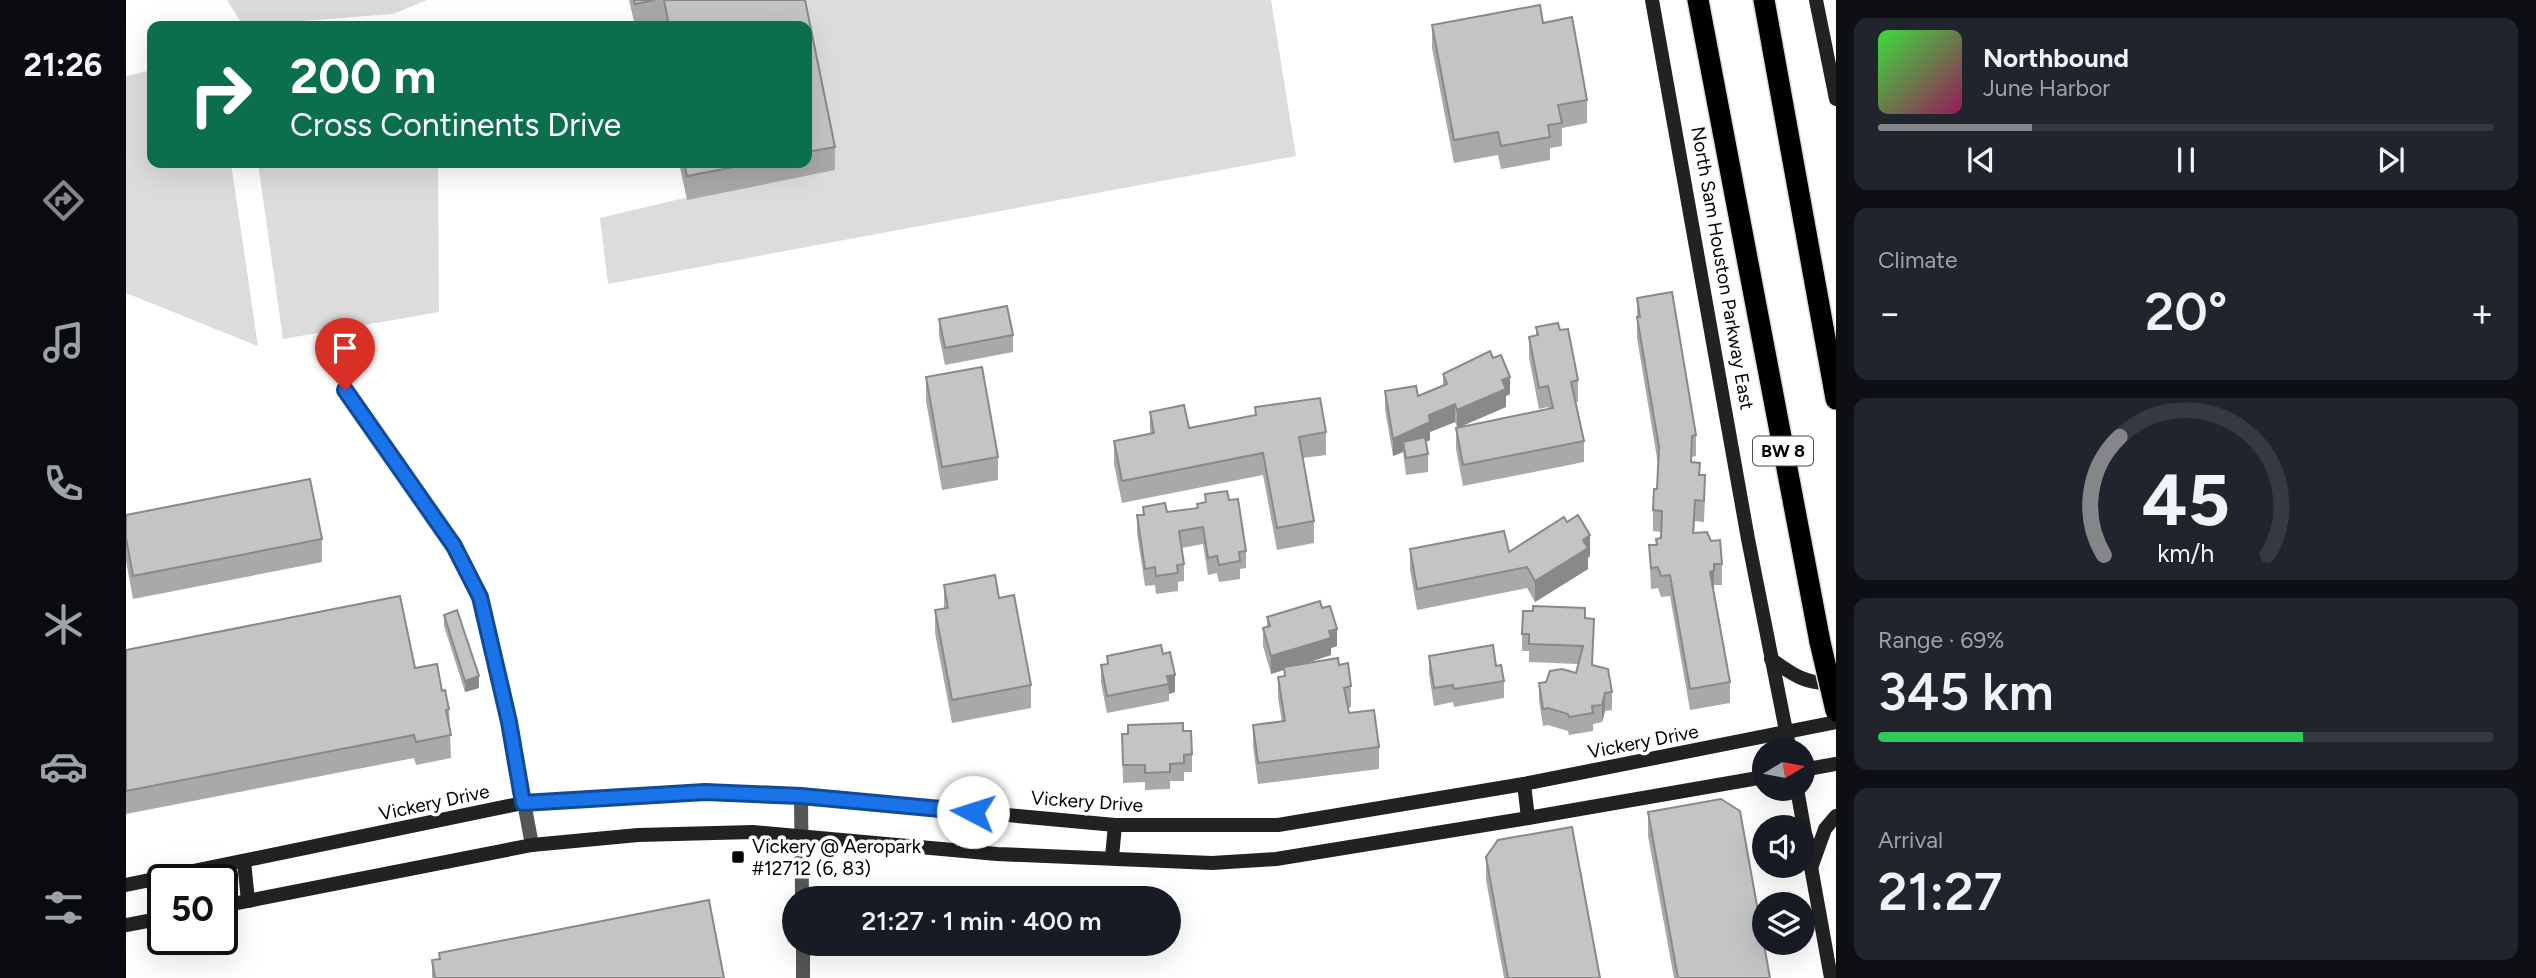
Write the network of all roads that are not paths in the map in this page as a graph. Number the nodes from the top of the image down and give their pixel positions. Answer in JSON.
{"nodes":[{"id":1,"x":1652,"y":0,"type":"edge"},
{"id":2,"x":1690,"y":0,"type":"edge"},
{"id":3,"x":1698,"y":0,"type":"edge"},
{"id":4,"x":1764,"y":0,"type":"edge"},
{"id":5,"x":1816,"y":0,"type":"edge"},
{"id":6,"x":1836,"y":99,"type":"edge"},
{"id":7,"x":1746,"y":260,"type":"junction"},
{"id":8,"x":345,"y":390,"type":"dead end"},
{"id":9,"x":1836,"y":399,"type":"edge"},
{"id":10,"x":1771,"y":659,"type":"junction"},
{"id":11,"x":1836,"y":682,"type":"edge"},
{"id":12,"x":1836,"y":711,"type":"edge"},
{"id":13,"x":1836,"y":722,"type":"edge"},
{"id":14,"x":1786,"y":733,"type":"junction"},
{"id":15,"x":1787,"y":738,"type":"edge"},
{"id":16,"x":1836,"y":764,"type":"edge"},
{"id":17,"x":1815,"y":768,"type":"edge"},
{"id":18,"x":1752,"y":779,"type":"edge"},
{"id":19,"x":1524,"y":784,"type":"junction"},
{"id":20,"x":801,"y":796,"type":"junction"},
{"id":21,"x":523,"y":803,"type":"junction"},
{"id":22,"x":1836,"y":816,"type":"edge"},
{"id":23,"x":1528,"y":818,"type":"junction"},
{"id":24,"x":1115,"y":825,"type":"junction"},
{"id":25,"x":800,"y":836,"type":"junction"},
{"id":26,"x":532,"y":845,"type":"junction"},
{"id":27,"x":1815,"y":856,"type":"edge"},
{"id":28,"x":1112,"y":857,"type":"junction"},
{"id":29,"x":244,"y":861,"type":"junction"},
{"id":30,"x":1812,"y":878,"type":"edge"},
{"id":31,"x":126,"y":885,"type":"edge"},
{"id":32,"x":802,"y":886,"type":"edge"},
{"id":33,"x":248,"y":901,"type":"junction"},
{"id":34,"x":238,"y":903,"type":"edge"},
{"id":35,"x":147,"y":921,"type":"edge"},
{"id":36,"x":126,"y":925,"type":"edge"},
{"id":37,"x":803,"y":956,"type":"edge"},
{"id":38,"x":803,"y":978,"type":"edge"},
{"id":39,"x":1831,"y":978,"type":"edge"}],
"edges":[{"from":1,"to":10,"type":"main road","name":"North Sam Houston Parkway East"},
{"from":2,"to":7,"type":"highway"},
{"from":3,"to":7,"type":"highway","name":"North Sam Houston Parkway East","number":"BW 8"},
{"from":4,"to":9,"type":"highway"},
{"from":5,"to":6,"type":"main road"},
{"from":7,"to":12,"type":"highway","name":"North Sam Houston Parkway East","number":"BW 8","bridge":true},
{"from":8,"to":21,"type":"street"},
{"from":10,"to":11,"type":"main road"},
{"from":10,"to":14,"type":"main road","name":"North Sam Houston Parkway East"},
{"from":13,"to":14,"type":"main road","name":"Vickery Drive"},
{"from":14,"to":15,"type":"main road","name":"North Sam Houston Parkway East"},
{"from":14,"to":19,"type":"main road","name":"Vickery Drive"},
{"from":16,"to":17,"type":"main road"},
{"from":18,"to":23,"type":"main road"},
{"from":19,"to":23,"type":"main road"},
{"from":19,"to":24,"type":"main road","name":"Vickery Drive"},
{"from":20,"to":21,"type":"main road","name":"Vickery Drive"},
{"from":20,"to":24,"type":"main road","name":"Vickery Drive"},
{"from":20,"to":25,"type":"street"},
{"from":21,"to":26,"type":"street"},
{"from":21,"to":29,"type":"main road","name":"Vickery Drive"},
{"from":22,"to":27,"type":"main road"},
{"from":23,"to":28,"type":"main road"},
{"from":24,"to":28,"type":"main road"},
{"from":25,"to":26,"type":"main road"},
{"from":25,"to":28,"type":"main road"},
{"from":25,"to":32,"type":"street"},
{"from":26,"to":33,"type":"main road"},
{"from":29,"to":31,"type":"main road","name":"Vickery Drive"},
{"from":29,"to":33,"type":"main road"},
{"from":30,"to":39,"type":"main road"},
{"from":33,"to":34,"type":"main road"},
{"from":35,"to":36,"type":"main road"},
{"from":37,"to":38,"type":"street"}]}
